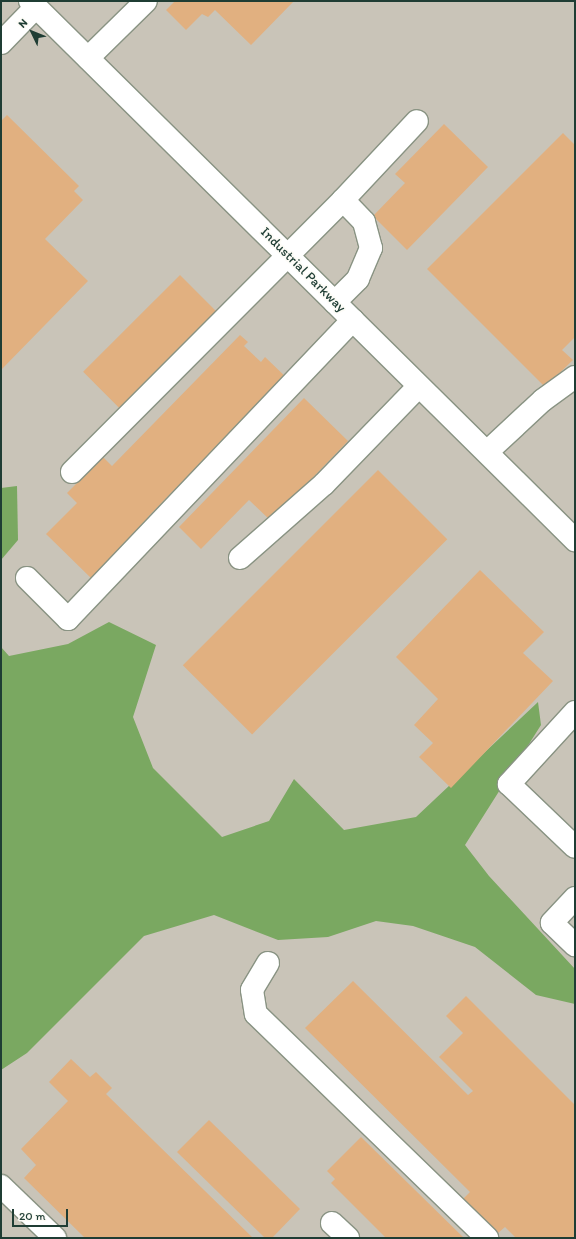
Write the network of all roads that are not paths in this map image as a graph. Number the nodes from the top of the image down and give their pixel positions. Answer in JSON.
{"nodes":[{"id":1,"x":146,"y":1,"type":"edge"},
{"id":2,"x":33,"y":4,"type":"edge"},
{"id":3,"x":1,"y":43,"type":"edge"},
{"id":4,"x":88,"y":58,"type":"junction"},
{"id":5,"x":417,"y":121,"type":"dead end"},
{"id":6,"x":343,"y":200,"type":"junction"},
{"id":7,"x":287,"y":255,"type":"junction"},
{"id":8,"x":335,"y":302,"type":"junction"},
{"id":9,"x":353,"y":320,"type":"junction"},
{"id":10,"x":575,"y":377,"type":"edge"},
{"id":11,"x":419,"y":386,"type":"junction"},
{"id":12,"x":487,"y":452,"type":"junction"},
{"id":13,"x":72,"y":472,"type":"dead end"},
{"id":14,"x":575,"y":540,"type":"edge"},
{"id":15,"x":240,"y":558,"type":"dead end"},
{"id":16,"x":27,"y":578,"type":"dead end"},
{"id":17,"x":575,"y":712,"type":"edge"},
{"id":18,"x":575,"y":847,"type":"edge"},
{"id":19,"x":575,"y":898,"type":"edge"},
{"id":20,"x":575,"y":945,"type":"edge"},
{"id":21,"x":268,"y":963,"type":"dead end"},
{"id":22,"x":1,"y":1186,"type":"edge"},
{"id":23,"x":332,"y":1223,"type":"dead end"},
{"id":24,"x":55,"y":1238,"type":"edge"},
{"id":25,"x":348,"y":1238,"type":"edge"},
{"id":26,"x":487,"y":1238,"type":"edge"}],
"edges":[{"from":1,"to":4,"type":"street"},
{"from":2,"to":3,"type":"street"},
{"from":2,"to":4,"type":"street","name":"Industrial Parkway"},
{"from":4,"to":7,"type":"street","name":"Industrial Parkway"},
{"from":5,"to":6,"type":"street"},
{"from":6,"to":7,"type":"street"},
{"from":6,"to":8,"type":"street"},
{"from":7,"to":8,"type":"street","name":"Industrial Parkway"},
{"from":7,"to":13,"type":"street"},
{"from":8,"to":9,"type":"street","name":"Industrial Parkway"},
{"from":9,"to":11,"type":"street","name":"Industrial Parkway"},
{"from":9,"to":16,"type":"street"},
{"from":10,"to":12,"type":"street"},
{"from":11,"to":12,"type":"street","name":"Industrial Parkway"},
{"from":11,"to":15,"type":"street"},
{"from":12,"to":14,"type":"street","name":"Industrial Parkway"},
{"from":17,"to":18,"type":"street"},
{"from":19,"to":20,"type":"street"},
{"from":21,"to":26,"type":"street"},
{"from":22,"to":24,"type":"street"},
{"from":23,"to":25,"type":"street"}]}
